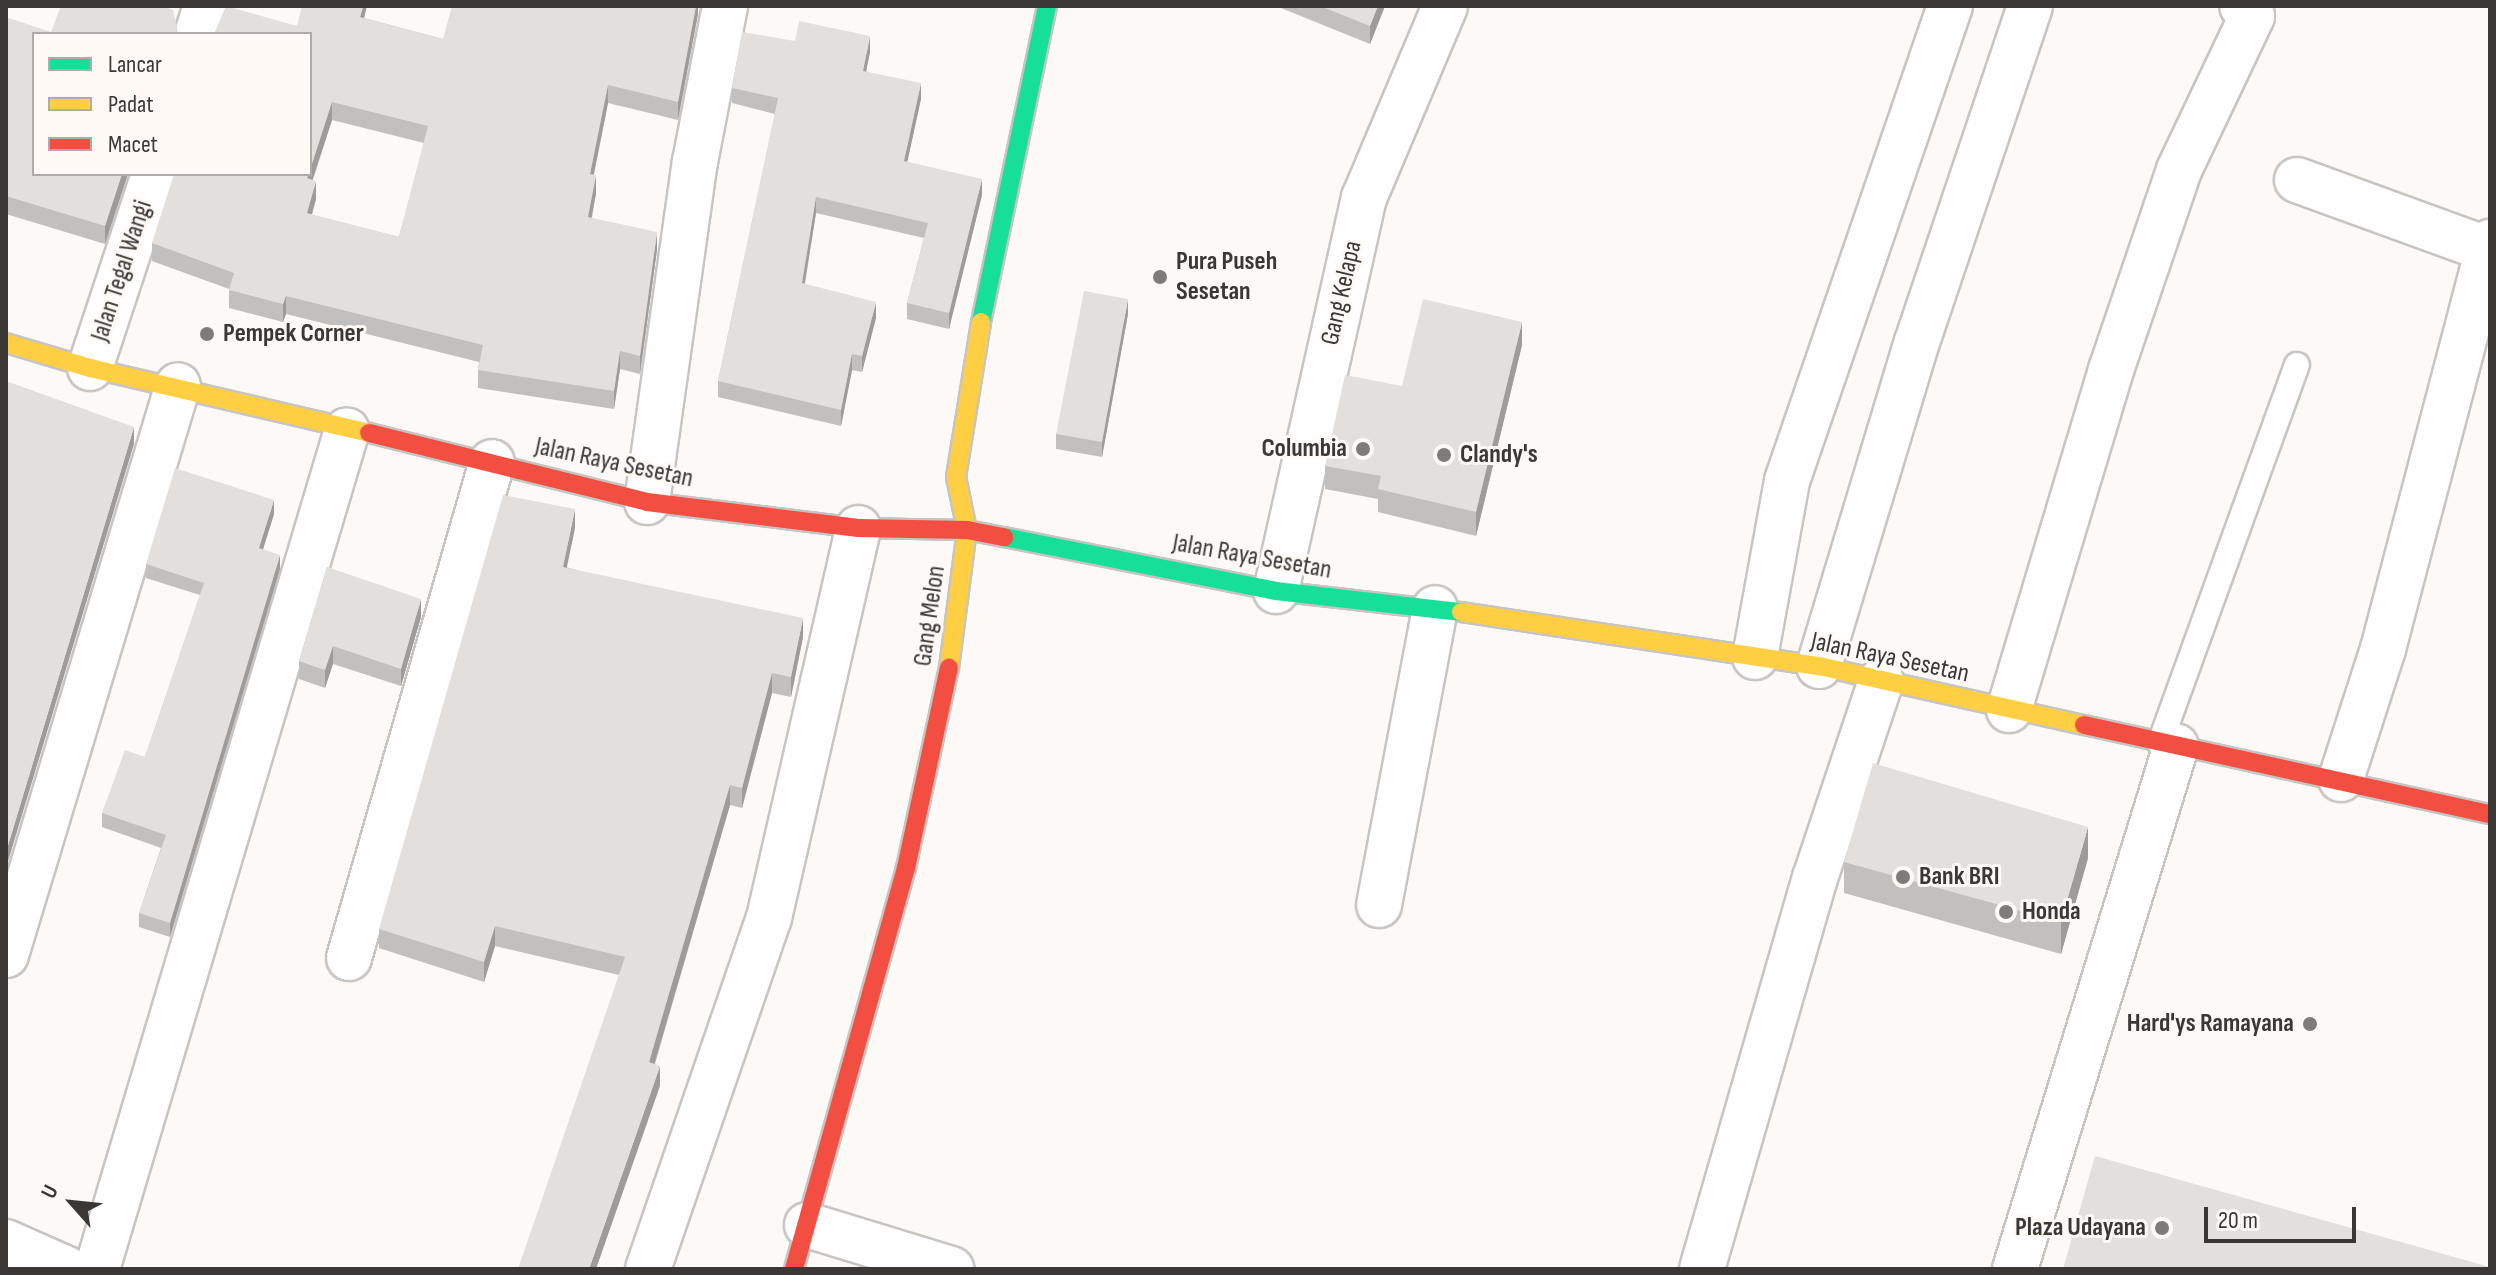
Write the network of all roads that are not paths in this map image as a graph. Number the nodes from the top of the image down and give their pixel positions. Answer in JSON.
{"nodes":[{"id":1,"x":206,"y":6,"type":"edge"},
{"id":2,"x":725,"y":6,"type":"edge"},
{"id":3,"x":1047,"y":6,"type":"edge"},
{"id":4,"x":1445,"y":6,"type":"edge"},
{"id":5,"x":1950,"y":6,"type":"edge"},
{"id":6,"x":2030,"y":6,"type":"edge"},
{"id":7,"x":2242,"y":6,"type":"edge"},
{"id":8,"x":198,"y":32,"type":"edge"},
{"id":9,"x":153,"y":176,"type":"edge"},
{"id":10,"x":2297,"y":180,"type":"dead end"},
{"id":11,"x":2488,"y":246,"type":"edge"},
{"id":12,"x":6,"y":343,"type":"edge"},
{"id":13,"x":2297,"y":365,"type":"dead end"},
{"id":14,"x":90,"y":368,"type":"junction"},
{"id":15,"x":178,"y":385,"type":"junction"},
{"id":16,"x":347,"y":430,"type":"junction"},
{"id":17,"x":492,"y":462,"type":"junction"},
{"id":18,"x":647,"y":502,"type":"junction"},
{"id":19,"x":858,"y":528,"type":"junction"},
{"id":20,"x":967,"y":530,"type":"junction"},
{"id":21,"x":1276,"y":591,"type":"junction"},
{"id":22,"x":1435,"y":608,"type":"junction"},
{"id":23,"x":1755,"y":657,"type":"junction"},
{"id":24,"x":1819,"y":666,"type":"junction"},
{"id":25,"x":1881,"y":681,"type":"junction"},
{"id":26,"x":2009,"y":710,"type":"junction"},
{"id":27,"x":2168,"y":745,"type":"junction"},
{"id":28,"x":2341,"y":779,"type":"junction"},
{"id":29,"x":2490,"y":814,"type":"edge"},
{"id":30,"x":1379,"y":905,"type":"dead end"},
{"id":31,"x":6,"y":955,"type":"edge"},
{"id":32,"x":349,"y":958,"type":"dead end"},
{"id":33,"x":807,"y":1225,"type":"junction"},
{"id":34,"x":6,"y":1242,"type":"edge"},
{"id":35,"x":67,"y":1269,"type":"edge"},
{"id":36,"x":97,"y":1269,"type":"edge"},
{"id":37,"x":648,"y":1269,"type":"edge"},
{"id":38,"x":794,"y":1269,"type":"edge"},
{"id":39,"x":951,"y":1269,"type":"edge"},
{"id":40,"x":1702,"y":1269,"type":"edge"},
{"id":41,"x":2015,"y":1269,"type":"edge"}],
"edges":[{"from":1,"to":8,"type":"street"},
{"from":2,"to":18,"type":"street"},
{"from":3,"to":20,"type":"main road","name":"Gang Melon"},
{"from":4,"to":21,"type":"street","name":"Gang Kelapa"},
{"from":5,"to":23,"type":"street"},
{"from":6,"to":24,"type":"street"},
{"from":7,"to":26,"type":"street"},
{"from":9,"to":14,"type":"street","name":"Jalan Tegal Wangi"},
{"from":10,"to":11,"type":"street"},
{"from":11,"to":28,"type":"street"},
{"from":12,"to":14,"type":"main road","name":"Jalan Raya Sesetan"},
{"from":13,"to":27,"type":"lane"},
{"from":14,"to":15,"type":"main road","name":"Jalan Raya Sesetan"},
{"from":15,"to":16,"type":"main road","name":"Jalan Raya Sesetan"},
{"from":15,"to":31,"type":"street"},
{"from":16,"to":17,"type":"main road","name":"Jalan Raya Sesetan"},
{"from":16,"to":36,"type":"street"},
{"from":17,"to":18,"type":"main road","name":"Jalan Raya Sesetan"},
{"from":17,"to":32,"type":"street"},
{"from":18,"to":19,"type":"main road","name":"Jalan Raya Sesetan"},
{"from":19,"to":20,"type":"main road","name":"Jalan Raya Sesetan"},
{"from":19,"to":37,"type":"street"},
{"from":20,"to":21,"type":"main road","name":"Jalan Raya Sesetan"},
{"from":20,"to":33,"type":"main road","name":"Gang Melon"},
{"from":21,"to":22,"type":"main road","name":"Jalan Raya Sesetan"},
{"from":22,"to":23,"type":"main road","name":"Jalan Raya Sesetan"},
{"from":22,"to":30,"type":"street"},
{"from":23,"to":24,"type":"main road","name":"Jalan Raya Sesetan"},
{"from":24,"to":25,"type":"main road","name":"Jalan Raya Sesetan"},
{"from":25,"to":26,"type":"main road","name":"Jalan Raya Sesetan"},
{"from":25,"to":40,"type":"street"},
{"from":26,"to":27,"type":"main road","name":"Jalan Raya Sesetan"},
{"from":27,"to":28,"type":"main road","name":"Jalan Raya Sesetan"},
{"from":27,"to":41,"type":"street"},
{"from":28,"to":29,"type":"main road","name":"Jalan Raya Sesetan"},
{"from":33,"to":38,"type":"main road","name":"Gang Melon"},
{"from":33,"to":39,"type":"street"},
{"from":34,"to":35,"type":"street"}]}
